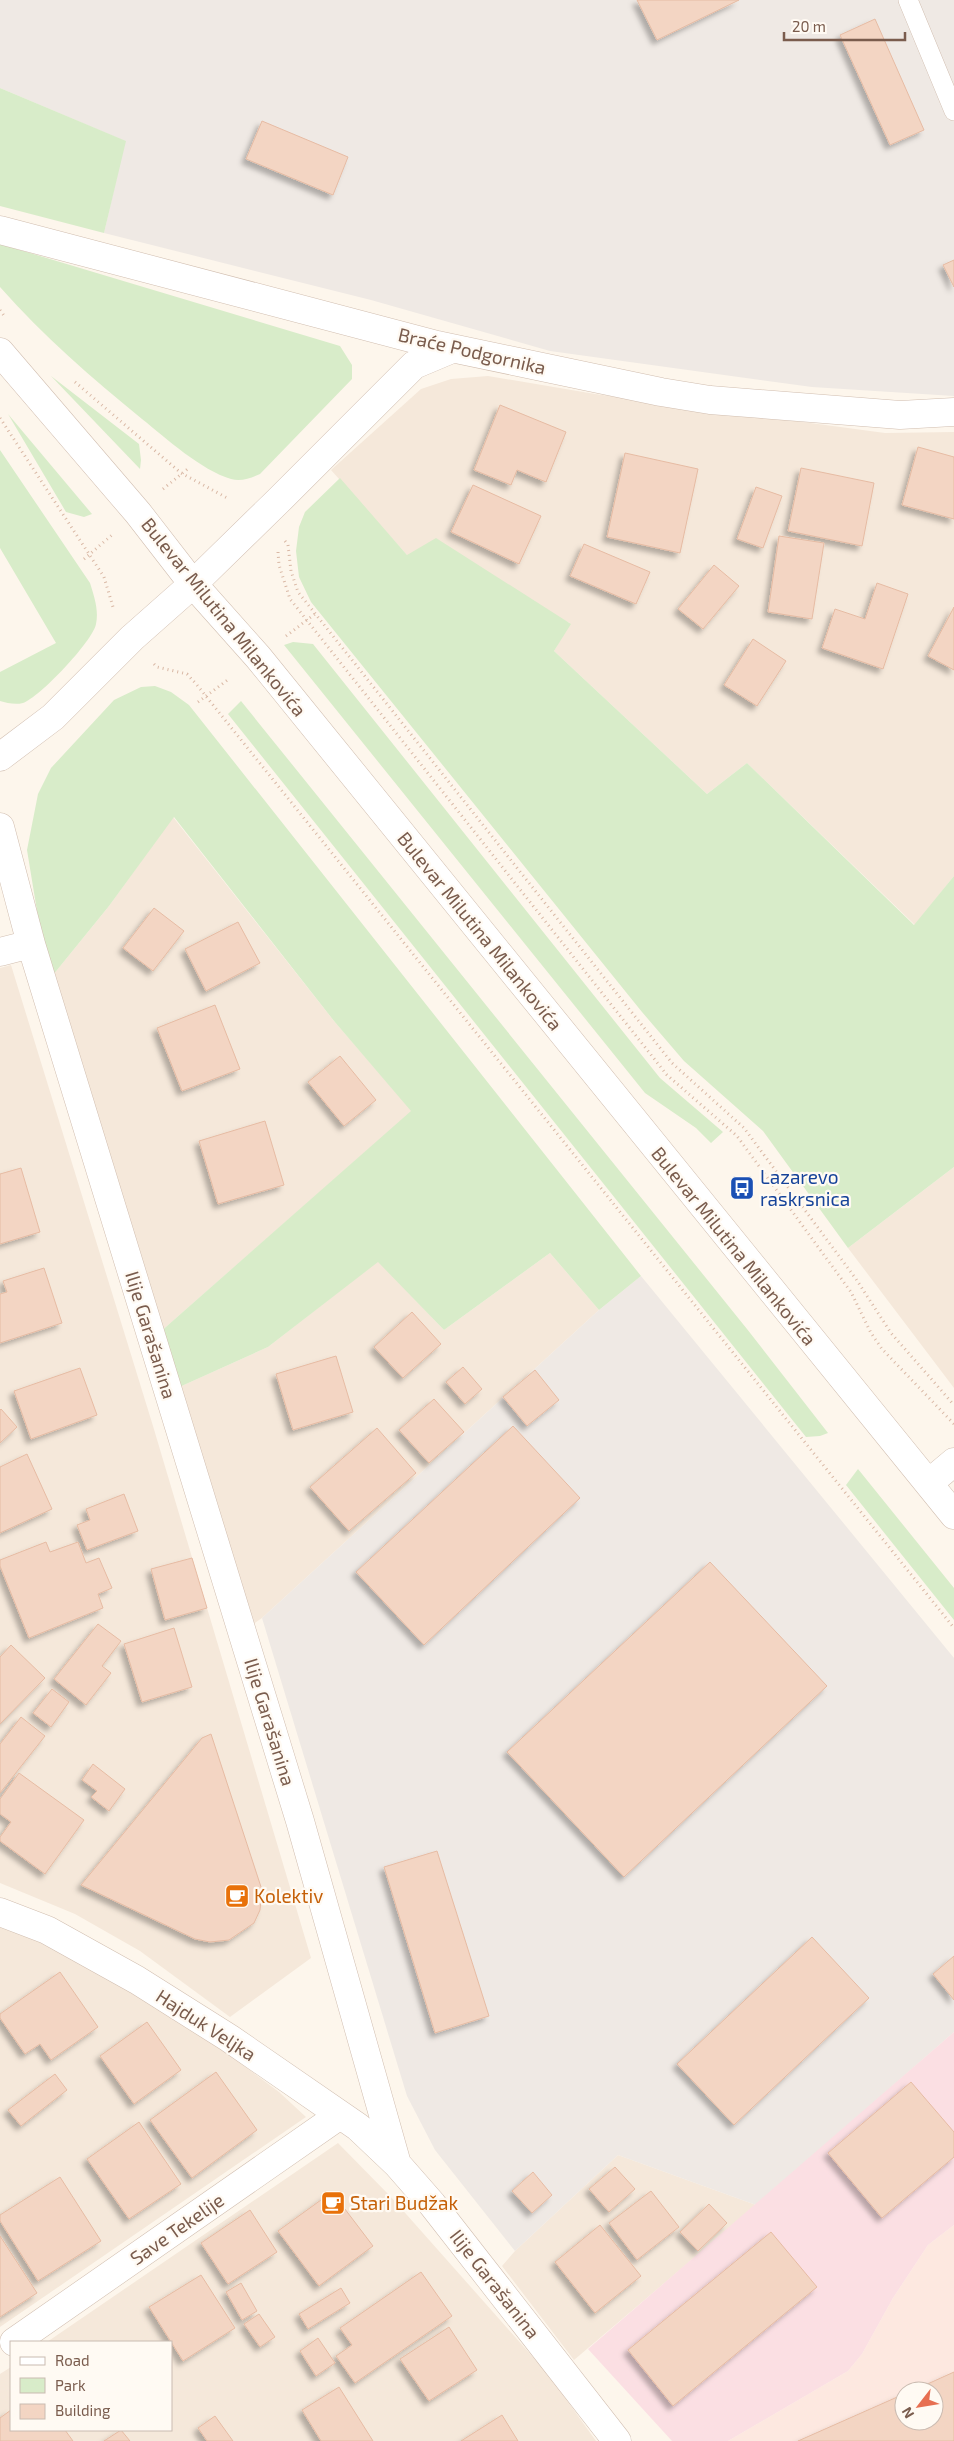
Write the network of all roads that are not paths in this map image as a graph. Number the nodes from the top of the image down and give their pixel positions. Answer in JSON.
{"nodes":[{"id":1,"x":908,"y":0,"type":"edge"},
{"id":2,"x":954,"y":110,"type":"edge"},
{"id":3,"x":0,"y":230,"type":"edge"},
{"id":4,"x":452,"y":349,"type":"junction"},
{"id":5,"x":0,"y":352,"type":"edge"},
{"id":6,"x":954,"y":412,"type":"edge"},
{"id":7,"x":193,"y":584,"type":"junction"},
{"id":8,"x":0,"y":757,"type":"edge"},
{"id":9,"x":0,"y":827,"type":"edge"},
{"id":10,"x":31,"y":944,"type":"junction"},
{"id":11,"x":0,"y":952,"type":"edge"},
{"id":12,"x":954,"y":1462,"type":"edge"},
{"id":13,"x":929,"y":1483,"type":"junction"},
{"id":14,"x":954,"y":1515,"type":"edge"},
{"id":15,"x":0,"y":1912,"type":"edge"},
{"id":16,"x":340,"y":2115,"type":"junction"},
{"id":17,"x":397,"y":2164,"type":"junction"},
{"id":18,"x":15,"y":2341,"type":"edge"},
{"id":19,"x":617,"y":2441,"type":"edge"}],
"edges":[{"from":1,"to":2,"type":"lane"},
{"from":3,"to":4,"type":"street","name":"Braće Podgornika"},
{"from":4,"to":6,"type":"street","name":"Braće Podgornika"},
{"from":4,"to":7,"type":"street"},
{"from":5,"to":7,"type":"street","name":"Bulevar Milutina Milankovića"},
{"from":7,"to":8,"type":"street"},
{"from":7,"to":13,"type":"street","name":"Bulevar Milutina Milankovića"},
{"from":9,"to":10,"type":"street","name":"Ilije Garašanina"},
{"from":10,"to":11,"type":"street"},
{"from":10,"to":17,"type":"street","name":"Ilije Garašanina"},
{"from":12,"to":13,"type":"street"},
{"from":13,"to":14,"type":"street","name":"Bulevar Milutina Milankovića"},
{"from":15,"to":16,"type":"street","name":"Hajduk Veljka"},
{"from":16,"to":17,"type":"street","name":"Hajduk Veljka"},
{"from":16,"to":18,"type":"street","name":"Save Tekelije"},
{"from":17,"to":19,"type":"street","name":"Ilije Garašanina"}]}
